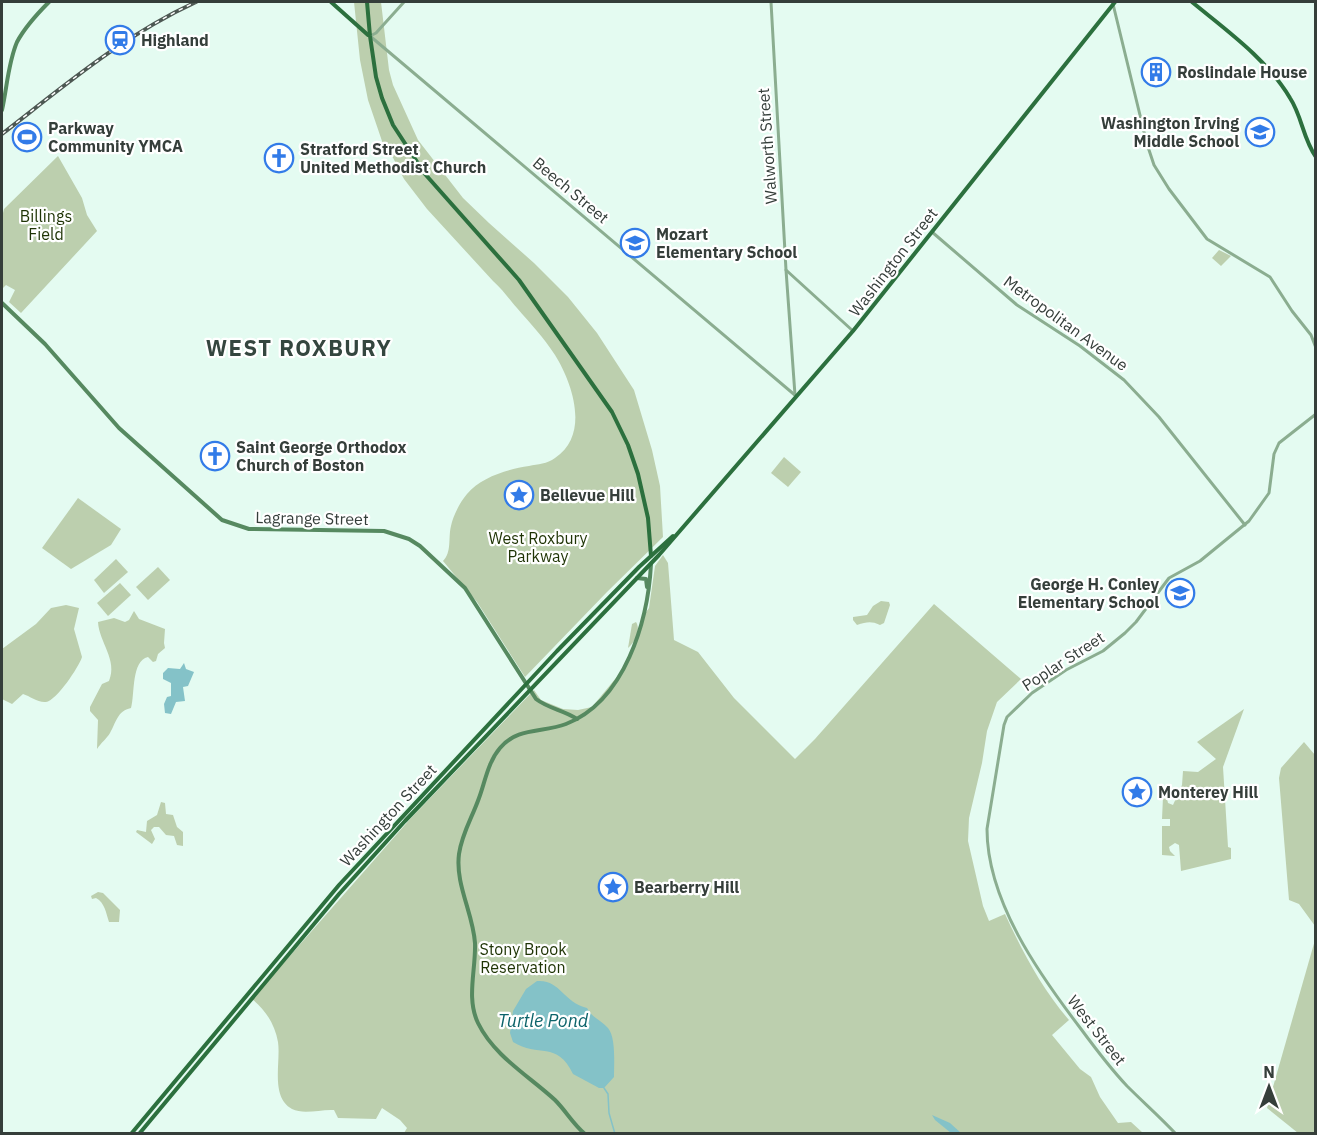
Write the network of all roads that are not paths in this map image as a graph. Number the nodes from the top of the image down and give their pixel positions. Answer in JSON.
{"nodes":[{"id":1,"x":49,"y":2,"type":"edge"},
{"id":2,"x":331,"y":2,"type":"edge"},
{"id":3,"x":367,"y":2,"type":"edge"},
{"id":4,"x":404,"y":2,"type":"edge"},
{"id":5,"x":771,"y":2,"type":"edge"},
{"id":6,"x":1113,"y":2,"type":"edge"},
{"id":7,"x":1192,"y":2,"type":"edge"},
{"id":8,"x":370,"y":36,"type":"junction"},
{"id":9,"x":2,"y":110,"type":"edge"},
{"id":10,"x":1316,"y":157,"type":"edge"},
{"id":11,"x":932,"y":232,"type":"junction"},
{"id":12,"x":786,"y":270,"type":"junction"},
{"id":13,"x":2,"y":303,"type":"edge"},
{"id":14,"x":853,"y":331,"type":"junction"},
{"id":15,"x":1316,"y":348,"type":"edge"},
{"id":16,"x":796,"y":396,"type":"junction"},
{"id":17,"x":1316,"y":414,"type":"edge"},
{"id":18,"x":1245,"y":525,"type":"junction"},
{"id":19,"x":681,"y":530,"type":"junction"},
{"id":20,"x":651,"y":556,"type":"junction"},
{"id":21,"x":651,"y":563,"type":"junction"},
{"id":22,"x":636,"y":578,"type":"junction"},
{"id":23,"x":646,"y":603,"type":"junction"},
{"id":24,"x":527,"y":684,"type":"junction"},
{"id":25,"x":530,"y":690,"type":"junction"},
{"id":26,"x":577,"y":719,"type":"junction"},
{"id":27,"x":1016,"y":929,"type":"joint"},
{"id":28,"x":131,"y":1134,"type":"edge"},
{"id":29,"x":139,"y":1134,"type":"edge"},
{"id":30,"x":585,"y":1134,"type":"edge"},
{"id":31,"x":1176,"y":1134,"type":"edge"}],
"edges":[{"from":1,"to":9,"type":"main road"},
{"from":2,"to":8,"type":"main road","name":"Beech Street"},
{"from":3,"to":8,"type":"main road"},
{"from":4,"to":8,"type":"street"},
{"from":5,"to":12,"type":"street","name":"Walworth Street"},
{"from":6,"to":11,"type":"main road","name":"Washington Street"},
{"from":6,"to":15,"type":"street"},
{"from":7,"to":10,"type":"main road"},
{"from":8,"to":16,"type":"street","name":"Beech Street"},
{"from":8,"to":20,"type":"main road"},
{"from":11,"to":14,"type":"main road","name":"Washington Street"},
{"from":11,"to":18,"type":"street","name":"Metropolitan Avenue"},
{"from":12,"to":14,"type":"street"},
{"from":12,"to":16,"type":"street","name":"Walworth Street"},
{"from":13,"to":24,"type":"main road","name":"Lagrange Street"},
{"from":14,"to":16,"type":"main road","name":"Washington Street"},
{"from":16,"to":19,"type":"main road","name":"Washington Street"},
{"from":17,"to":18,"type":"street","name":"Poplar Street"},
{"from":18,"to":27,"type":"street","name":"Poplar Street"},
{"from":19,"to":20,"type":"main road","name":"Washington Street"},
{"from":19,"to":21,"type":"main road","name":"Washington Street"},
{"from":20,"to":21,"type":"main road"},
{"from":20,"to":24,"type":"main road","name":"Washington Street"},
{"from":21,"to":22,"type":"main road","name":"Washington Street"},
{"from":21,"to":23,"type":"main road"},
{"from":22,"to":23,"type":"main road"},
{"from":22,"to":25,"type":"main road","name":"Washington Street"},
{"from":23,"to":26,"type":"main road"},
{"from":24,"to":25,"type":"main road","name":"Lagrange Street"},
{"from":24,"to":28,"type":"main road","name":"Washington Street"},
{"from":25,"to":26,"type":"main road"},
{"from":25,"to":29,"type":"main road","name":"Washington Street"},
{"from":26,"to":30,"type":"main road"},
{"from":27,"to":31,"type":"street","name":"West Street"}]}
